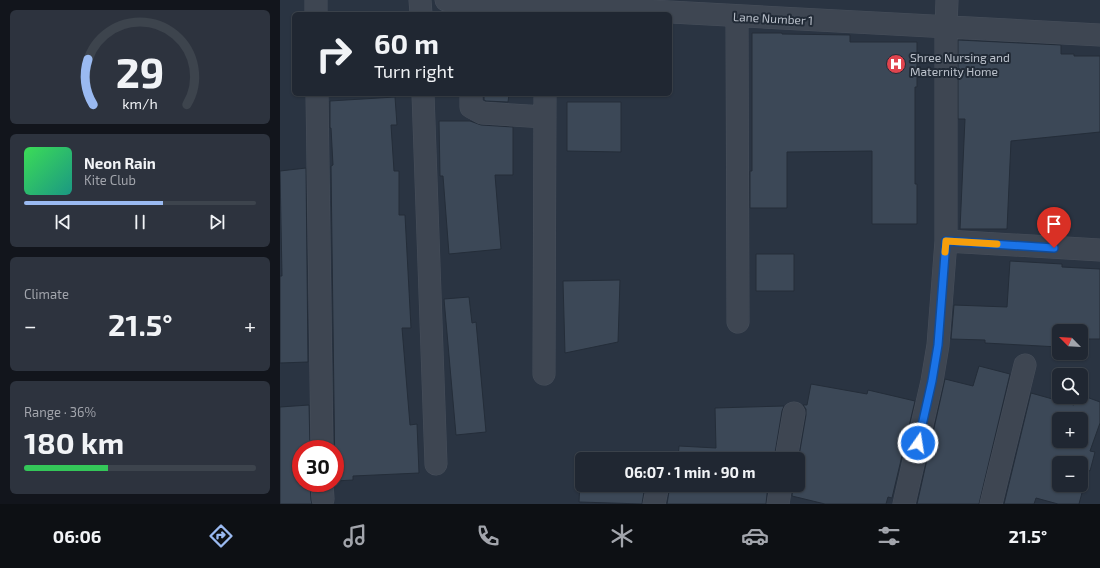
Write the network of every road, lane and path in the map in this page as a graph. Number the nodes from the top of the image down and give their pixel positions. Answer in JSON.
{"nodes":[{"id":1,"x":316,"y":0,"type":"edge"},
{"id":2,"x":420,"y":0,"type":"edge"},
{"id":3,"x":446,"y":0,"type":"edge"},
{"id":4,"x":947,"y":0,"type":"edge"},
{"id":5,"x":483,"y":4,"type":"edge"},
{"id":6,"x":630,"y":5,"type":"edge"},
{"id":7,"x":692,"y":7,"type":"edge"},
{"id":8,"x":545,"y":10,"type":"edge"},
{"id":9,"x":316,"y":12,"type":"edge"},
{"id":10,"x":420,"y":12,"type":"edge"},
{"id":11,"x":737,"y":16,"type":"junction"},
{"id":12,"x":946,"y":27,"type":"junction"},
{"id":13,"x":1100,"y":35,"type":"edge"},
{"id":14,"x":318,"y":96,"type":"edge"},
{"id":15,"x":423,"y":96,"type":"edge"},
{"id":16,"x":471,"y":96,"type":"edge"},
{"id":17,"x":545,"y":96,"type":"edge"},
{"id":18,"x":545,"y":118,"type":"junction"},
{"id":19,"x":946,"y":241,"type":"junction"},
{"id":20,"x":1100,"y":250,"type":"edge"},
{"id":21,"x":738,"y":322,"type":"dead end"},
{"id":22,"x":1025,"y":365,"type":"dead end"},
{"id":23,"x":544,"y":374,"type":"dead end"},
{"id":24,"x":794,"y":413,"type":"dead end"},
{"id":25,"x":322,"y":440,"type":"edge"},
{"id":26,"x":787,"y":452,"type":"edge"},
{"id":27,"x":436,"y":464,"type":"dead end"},
{"id":28,"x":657,"y":492,"type":"edge"},
{"id":29,"x":780,"y":492,"type":"edge"},
{"id":30,"x":654,"y":504,"type":"edge"},
{"id":31,"x":778,"y":504,"type":"edge"},
{"id":32,"x":904,"y":504,"type":"edge"},
{"id":33,"x":991,"y":504,"type":"edge"}],
"edges":[{"from":1,"to":9,"type":"street"},
{"from":2,"to":10,"type":"street"},
{"from":3,"to":5,"type":"street","name":"Lane Number 1"},
{"from":4,"to":12,"type":"street"},
{"from":5,"to":8,"type":"street","name":"Lane Number 1"},
{"from":6,"to":7,"type":"street","name":"Lane Number 1"},
{"from":6,"to":8,"type":"street","name":"Lane Number 1"},
{"from":7,"to":11,"type":"street","name":"Lane Number 1"},
{"from":11,"to":12,"type":"street","name":"Lane Number 1"},
{"from":11,"to":21,"type":"street"},
{"from":12,"to":13,"type":"street","name":"Lane Number 1"},
{"from":12,"to":19,"type":"street"},
{"from":14,"to":25,"type":"street"},
{"from":15,"to":27,"type":"street"},
{"from":16,"to":18,"type":"street"},
{"from":17,"to":18,"type":"street"},
{"from":18,"to":23,"type":"street"},
{"from":19,"to":20,"type":"street"},
{"from":19,"to":32,"type":"street"},
{"from":22,"to":33,"type":"street"},
{"from":24,"to":26,"type":"street"},
{"from":28,"to":30,"type":"street"},
{"from":29,"to":31,"type":"street"}]}
